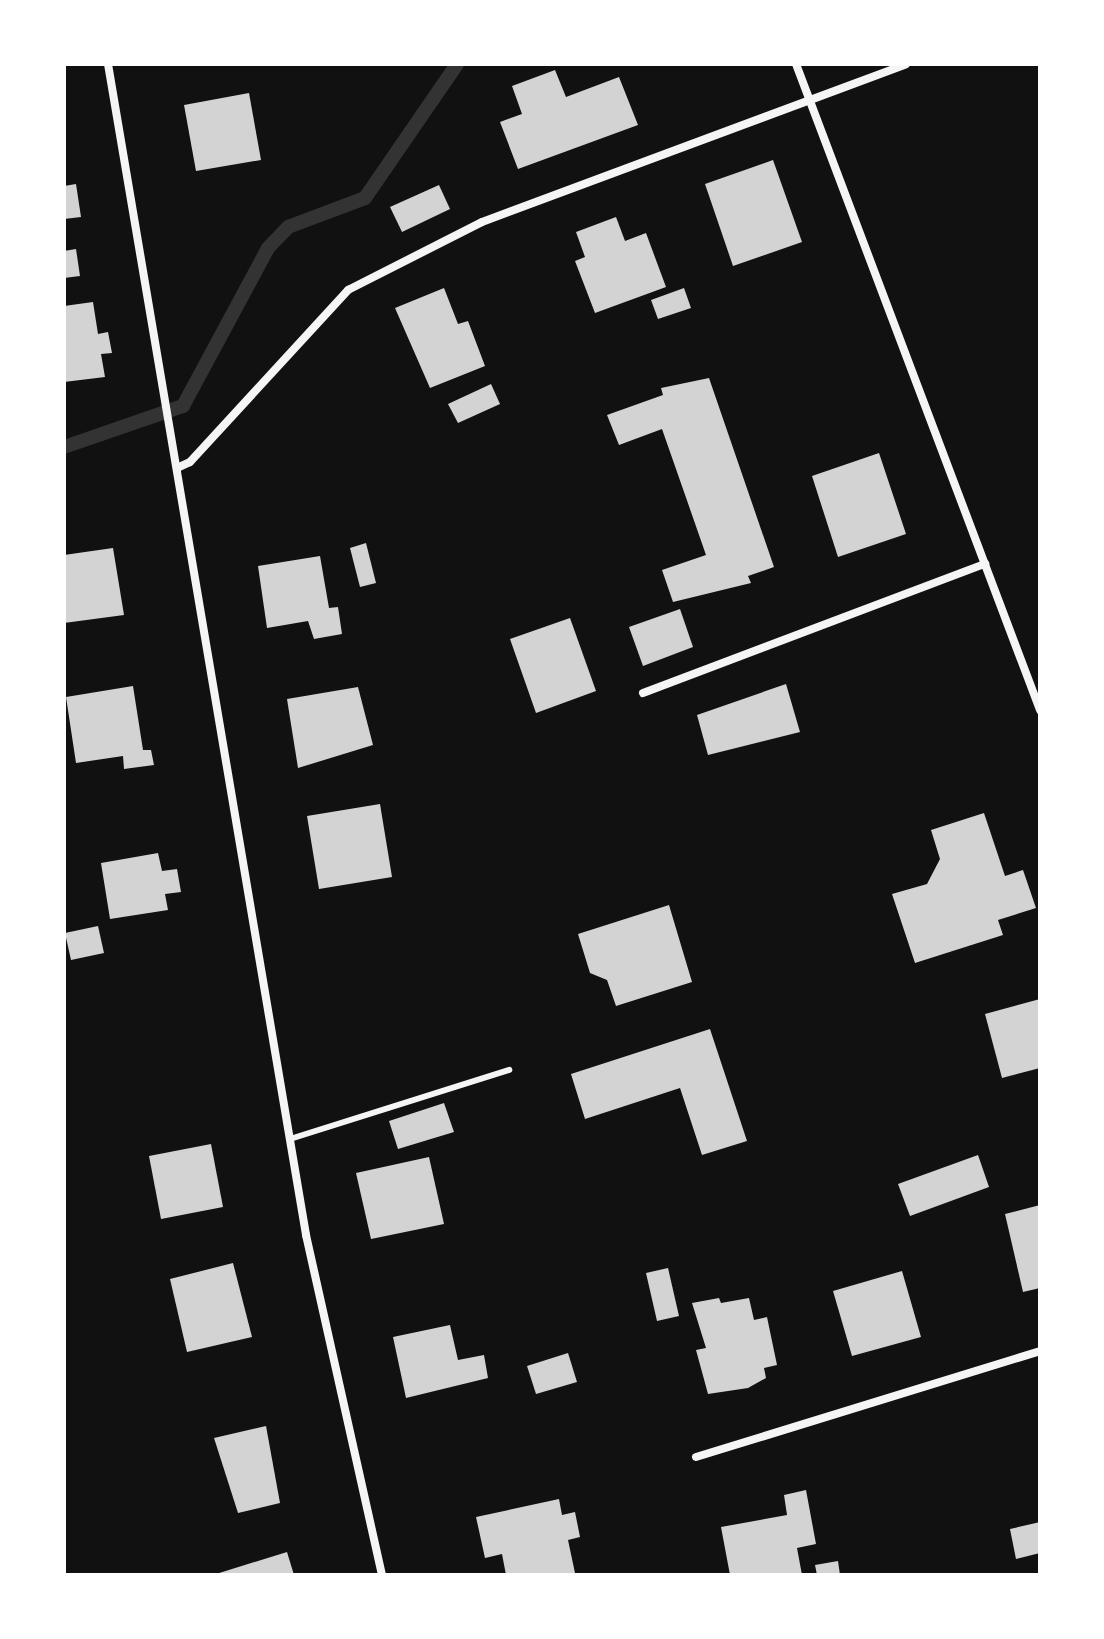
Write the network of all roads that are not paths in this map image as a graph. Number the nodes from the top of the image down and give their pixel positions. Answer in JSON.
{"nodes":[{"id":1,"x":108,"y":64,"type":"edge"},
{"id":2,"x":796,"y":64,"type":"edge"},
{"id":3,"x":906,"y":64,"type":"edge"},
{"id":4,"x":811,"y":99,"type":"junction"},
{"id":5,"x":177,"y":468,"type":"junction"},
{"id":6,"x":985,"y":564,"type":"junction"},
{"id":7,"x":643,"y":693,"type":"dead end"},
{"id":8,"x":1040,"y":710,"type":"edge"},
{"id":9,"x":509,"y":1070,"type":"dead end"},
{"id":10,"x":290,"y":1139,"type":"junction"},
{"id":11,"x":1040,"y":1351,"type":"edge"},
{"id":12,"x":696,"y":1457,"type":"dead end"},
{"id":13,"x":382,"y":1575,"type":"edge"}],
"edges":[{"from":1,"to":5,"type":"street"},
{"from":2,"to":4,"type":"street"},
{"from":3,"to":4,"type":"street"},
{"from":4,"to":5,"type":"street"},
{"from":4,"to":6,"type":"street"},
{"from":5,"to":10,"type":"street"},
{"from":6,"to":7,"type":"street"},
{"from":6,"to":8,"type":"street"},
{"from":9,"to":10,"type":"lane"},
{"from":10,"to":13,"type":"street"},
{"from":11,"to":12,"type":"street"}]}
